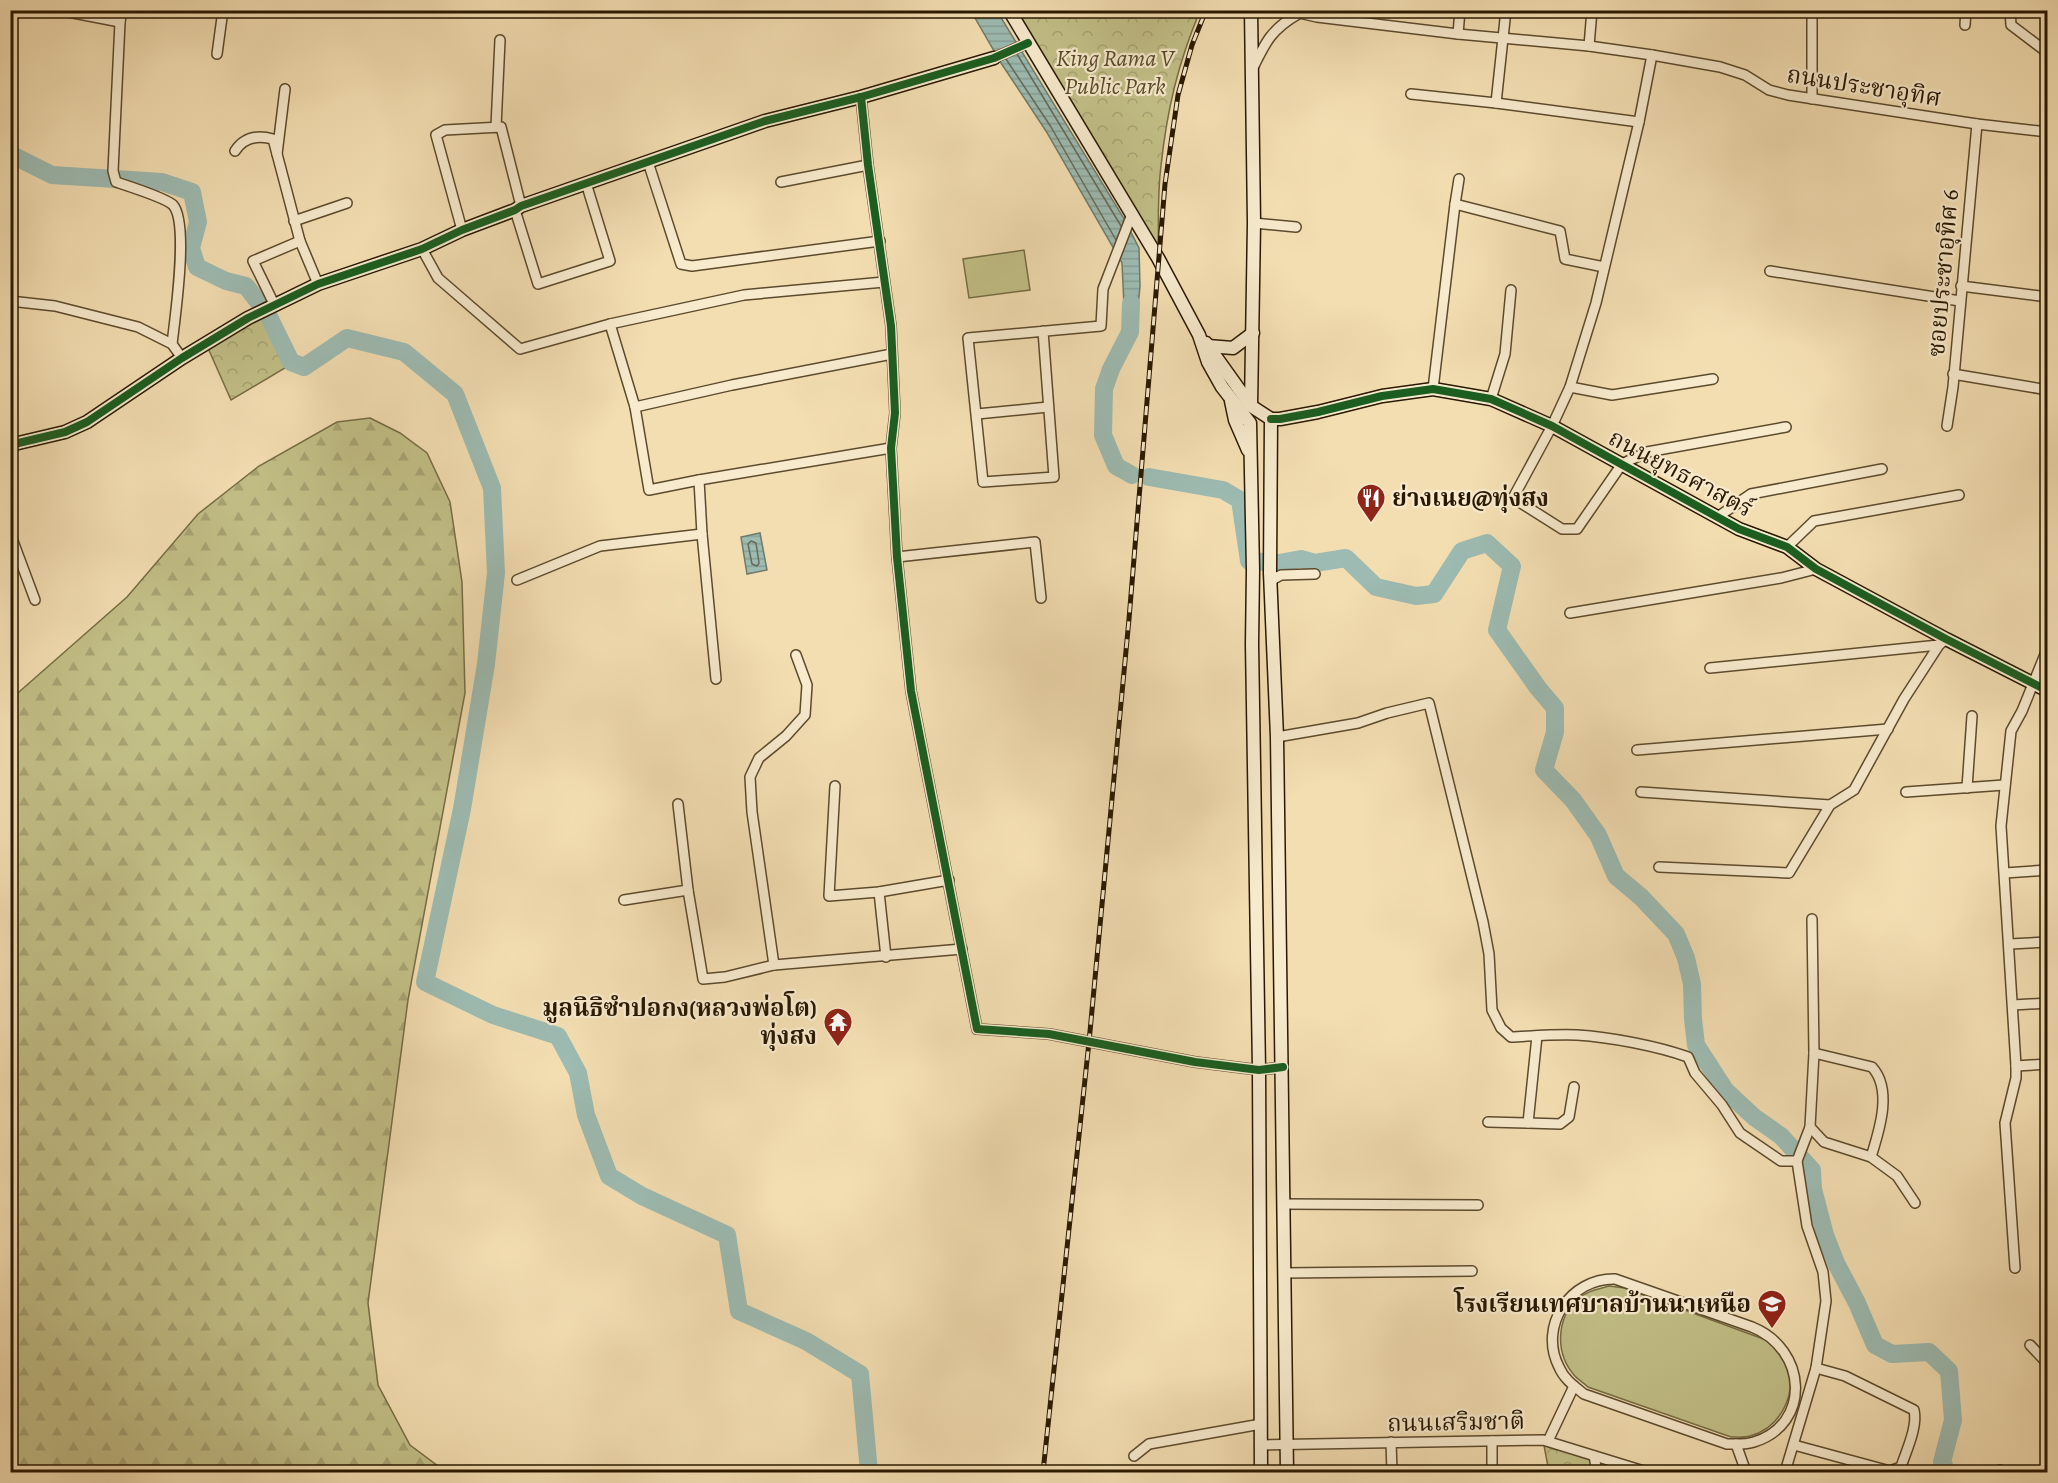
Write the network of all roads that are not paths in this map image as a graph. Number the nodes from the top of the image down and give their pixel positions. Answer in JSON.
{"nodes":[{"id":1,"x":58,"y":10,"type":"edge"},
{"id":2,"x":122,"y":10,"type":"edge"},
{"id":3,"x":223,"y":10,"type":"edge"},
{"id":4,"x":1010,"y":10,"type":"edge"},
{"id":5,"x":1251,"y":10,"type":"edge"},
{"id":6,"x":1286,"y":10,"type":"edge"},
{"id":7,"x":1460,"y":10,"type":"edge"},
{"id":8,"x":1506,"y":10,"type":"edge"},
{"id":9,"x":1592,"y":10,"type":"edge"},
{"id":10,"x":1812,"y":10,"type":"edge"},
{"id":11,"x":1966,"y":10,"type":"edge"},
{"id":12,"x":2010,"y":10,"type":"edge"},
{"id":13,"x":1298,"y":14,"type":"junction"},
{"id":14,"x":1319,"y":14,"type":"edge"},
{"id":15,"x":120,"y":22,"type":"junction"},
{"id":16,"x":1965,"y":25,"type":"dead end"},
{"id":17,"x":1458,"y":34,"type":"junction"},
{"id":18,"x":1504,"y":38,"type":"junction"},
{"id":19,"x":500,"y":40,"type":"dead end"},
{"id":20,"x":1025,"y":45,"type":"junction"},
{"id":21,"x":1589,"y":46,"type":"junction"},
{"id":22,"x":2048,"y":53,"type":"edge"},
{"id":23,"x":218,"y":54,"type":"dead end"},
{"id":24,"x":1652,"y":55,"type":"junction"},
{"id":25,"x":994,"y":58,"type":"joint"},
{"id":26,"x":1251,"y":73,"type":"junction"},
{"id":27,"x":285,"y":89,"type":"dead end"},
{"id":28,"x":1411,"y":94,"type":"dead end"},
{"id":29,"x":861,"y":97,"type":"junction"},
{"id":30,"x":1812,"y":99,"type":"junction"},
{"id":31,"x":1496,"y":103,"type":"junction"},
{"id":32,"x":1639,"y":122,"type":"junction"},
{"id":33,"x":1977,"y":124,"type":"junction"},
{"id":34,"x":496,"y":127,"type":"junction"},
{"id":35,"x":2048,"y":132,"type":"edge"},
{"id":36,"x":235,"y":151,"type":"dead end"},
{"id":37,"x":277,"y":154,"type":"junction"},
{"id":38,"x":648,"y":162,"type":"junction"},
{"id":39,"x":868,"y":165,"type":"junction"},
{"id":40,"x":1459,"y":179,"type":"dead end"},
{"id":41,"x":781,"y":182,"type":"dead end"},
{"id":42,"x":586,"y":183,"type":"junction"},
{"id":43,"x":347,"y":203,"type":"dead end"},
{"id":44,"x":1455,"y":204,"type":"junction"},
{"id":45,"x":518,"y":208,"type":"junction"},
{"id":46,"x":1131,"y":218,"type":"junction"},
{"id":47,"x":294,"y":221,"type":"junction"},
{"id":48,"x":1254,"y":223,"type":"junction"},
{"id":49,"x":1296,"y":227,"type":"dead end"},
{"id":50,"x":462,"y":230,"type":"junction"},
{"id":51,"x":300,"y":241,"type":"junction"},
{"id":52,"x":880,"y":241,"type":"junction"},
{"id":53,"x":422,"y":249,"type":"junction"},
{"id":54,"x":1604,"y":267,"type":"junction"},
{"id":55,"x":1770,"y":271,"type":"dead end"},
{"id":56,"x":884,"y":282,"type":"junction"},
{"id":57,"x":318,"y":284,"type":"junction"},
{"id":58,"x":1961,"y":286,"type":"junction"},
{"id":59,"x":1511,"y":290,"type":"dead end"},
{"id":60,"x":2048,"y":297,"type":"edge"},
{"id":61,"x":10,"y":301,"type":"edge"},
{"id":62,"x":1960,"y":301,"type":"junction"},
{"id":63,"x":272,"y":305,"type":"junction"},
{"id":64,"x":610,"y":324,"type":"junction"},
{"id":65,"x":1043,"y":331,"type":"junction"},
{"id":66,"x":1253,"y":333,"type":"junction"},
{"id":67,"x":1199,"y":335,"type":"junction"},
{"id":68,"x":172,"y":344,"type":"junction"},
{"id":69,"x":1208,"y":346,"type":"junction"},
{"id":70,"x":892,"y":354,"type":"junction"},
{"id":71,"x":182,"y":358,"type":"junction"},
{"id":72,"x":1953,"y":374,"type":"junction"},
{"id":73,"x":1713,"y":379,"type":"dead end"},
{"id":74,"x":1570,"y":387,"type":"junction"},
{"id":75,"x":1433,"y":389,"type":"junction"},
{"id":76,"x":2048,"y":390,"type":"edge"},
{"id":77,"x":1230,"y":397,"type":"junction"},
{"id":78,"x":1491,"y":399,"type":"junction"},
{"id":79,"x":1251,"y":406,"type":"junction"},
{"id":80,"x":635,"y":407,"type":"junction"},
{"id":81,"x":1048,"y":407,"type":"junction"},
{"id":82,"x":977,"y":414,"type":"junction"},
{"id":83,"x":1271,"y":419,"type":"junction"},
{"id":84,"x":1250,"y":423,"type":"junction"},
{"id":85,"x":1552,"y":426,"type":"junction"},
{"id":86,"x":1947,"y":426,"type":"dead end"},
{"id":87,"x":1786,"y":427,"type":"dead end"},
{"id":88,"x":10,"y":445,"type":"edge"},
{"id":89,"x":891,"y":448,"type":"junction"},
{"id":90,"x":1251,"y":459,"type":"junction"},
{"id":91,"x":1622,"y":464,"type":"junction"},
{"id":92,"x":1882,"y":469,"type":"dead end"},
{"id":93,"x":699,"y":480,"type":"junction"},
{"id":94,"x":1959,"y":495,"type":"dead end"},
{"id":95,"x":1719,"y":516,"type":"junction"},
{"id":96,"x":10,"y":533,"type":"edge"},
{"id":97,"x":702,"y":534,"type":"junction"},
{"id":98,"x":1787,"y":547,"type":"junction"},
{"id":99,"x":897,"y":557,"type":"junction"},
{"id":100,"x":1816,"y":569,"type":"junction"},
{"id":101,"x":1315,"y":574,"type":"dead end"},
{"id":102,"x":1270,"y":577,"type":"junction"},
{"id":103,"x":517,"y":580,"type":"dead end"},
{"id":104,"x":2048,"y":590,"type":"edge"},
{"id":105,"x":2048,"y":595,"type":"edge"},
{"id":106,"x":1041,"y":598,"type":"dead end"},
{"id":107,"x":35,"y":600,"type":"dead end"},
{"id":108,"x":1570,"y":613,"type":"dead end"},
{"id":109,"x":1942,"y":642,"type":"junction"},
{"id":110,"x":2048,"y":646,"type":"edge"},
{"id":111,"x":796,"y":655,"type":"dead end"},
{"id":112,"x":1710,"y":668,"type":"dead end"},
{"id":113,"x":716,"y":679,"type":"dead end"},
{"id":114,"x":2032,"y":684,"type":"junction"},
{"id":115,"x":2048,"y":691,"type":"edge"},
{"id":116,"x":1972,"y":716,"type":"dead end"},
{"id":117,"x":1888,"y":729,"type":"junction"},
{"id":118,"x":1277,"y":737,"type":"junction"},
{"id":119,"x":1638,"y":750,"type":"dead end"},
{"id":120,"x":2004,"y":785,"type":"junction"},
{"id":121,"x":835,"y":786,"type":"dead end"},
{"id":122,"x":1967,"y":788,"type":"junction"},
{"id":123,"x":1641,"y":792,"type":"dead end"},
{"id":124,"x":1906,"y":792,"type":"dead end"},
{"id":125,"x":678,"y":804,"type":"dead end"},
{"id":126,"x":1830,"y":805,"type":"junction"},
{"id":127,"x":1659,"y":867,"type":"dead end"},
{"id":128,"x":2048,"y":870,"type":"edge"},
{"id":129,"x":2005,"y":873,"type":"junction"},
{"id":130,"x":949,"y":879,"type":"junction"},
{"id":131,"x":688,"y":890,"type":"junction"},
{"id":132,"x":879,"y":892,"type":"junction"},
{"id":133,"x":624,"y":900,"type":"dead end"},
{"id":134,"x":1812,"y":919,"type":"dead end"},
{"id":135,"x":2048,"y":942,"type":"edge"},
{"id":136,"x":2010,"y":944,"type":"junction"},
{"id":137,"x":962,"y":949,"type":"junction"},
{"id":138,"x":886,"y":957,"type":"junction"},
{"id":139,"x":774,"y":965,"type":"junction"},
{"id":140,"x":2048,"y":1003,"type":"edge"},
{"id":141,"x":2013,"y":1005,"type":"junction"},
{"id":142,"x":1537,"y":1036,"type":"junction"},
{"id":143,"x":1814,"y":1053,"type":"junction"},
{"id":144,"x":2048,"y":1064,"type":"edge"},
{"id":145,"x":2016,"y":1066,"type":"junction"},
{"id":146,"x":1283,"y":1067,"type":"junction"},
{"id":147,"x":1259,"y":1070,"type":"junction"},
{"id":148,"x":1574,"y":1087,"type":"dead end"},
{"id":149,"x":1488,"y":1122,"type":"dead end"},
{"id":150,"x":1528,"y":1123,"type":"junction"},
{"id":151,"x":1810,"y":1127,"type":"junction"},
{"id":152,"x":1871,"y":1156,"type":"junction"},
{"id":153,"x":1797,"y":1161,"type":"junction"},
{"id":154,"x":1915,"y":1203,"type":"dead end"},
{"id":155,"x":1283,"y":1204,"type":"junction"},
{"id":156,"x":1478,"y":1205,"type":"dead end"},
{"id":157,"x":2014,"y":1268,"type":"dead end"},
{"id":158,"x":1472,"y":1271,"type":"dead end"},
{"id":159,"x":1284,"y":1273,"type":"junction"},
{"id":160,"x":2030,"y":1346,"type":"dead end"},
{"id":161,"x":2048,"y":1364,"type":"edge"},
{"id":162,"x":1816,"y":1368,"type":"junction"},
{"id":163,"x":1574,"y":1386,"type":"junction"},
{"id":164,"x":1261,"y":1424,"type":"junction"},
{"id":165,"x":1492,"y":1441,"type":"junction"},
{"id":166,"x":1391,"y":1442,"type":"junction"},
{"id":167,"x":1548,"y":1442,"type":"junction"},
{"id":168,"x":1287,"y":1444,"type":"junction"},
{"id":169,"x":1736,"y":1444,"type":"junction"},
{"id":170,"x":1261,"y":1445,"type":"junction"},
{"id":171,"x":1794,"y":1445,"type":"junction"},
{"id":172,"x":1134,"y":1455,"type":"dead end"},
{"id":173,"x":1594,"y":1456,"type":"junction"},
{"id":174,"x":1261,"y":1473,"type":"edge"},
{"id":175,"x":1287,"y":1473,"type":"edge"},
{"id":176,"x":1392,"y":1473,"type":"edge"},
{"id":177,"x":1492,"y":1473,"type":"edge"},
{"id":178,"x":1597,"y":1473,"type":"edge"},
{"id":179,"x":1647,"y":1473,"type":"edge"},
{"id":180,"x":1746,"y":1473,"type":"edge"},
{"id":181,"x":1785,"y":1473,"type":"edge"}],
"edges":[{"from":1,"to":15,"type":"street"},
{"from":2,"to":15,"type":"street"},
{"from":3,"to":23,"type":"street"},
{"from":4,"to":20,"type":"main road"},
{"from":5,"to":26,"type":"main road"},
{"from":6,"to":13,"type":"street","name":"ถนนประชาอุทิศ"},
{"from":7,"to":17,"type":"street"},
{"from":8,"to":18,"type":"street"},
{"from":9,"to":21,"type":"street"},
{"from":10,"to":30,"type":"street"},
{"from":11,"to":16,"type":"street"},
{"from":12,"to":22,"type":"street"},
{"from":13,"to":14,"type":"street","name":"ถนนประชาอุทิศ"},
{"from":13,"to":26,"type":"street"},
{"from":14,"to":17,"type":"street","name":"ถนนประชาอุทิศ"},
{"from":15,"to":68,"type":"street"},
{"from":17,"to":18,"type":"street","name":"ถนนประชาอุทิศ"},
{"from":18,"to":21,"type":"street","name":"ถนนประชาอุทิศ"},
{"from":18,"to":31,"type":"street"},
{"from":19,"to":34,"type":"street"},
{"from":20,"to":25,"type":"street"},
{"from":20,"to":46,"type":"main road"},
{"from":21,"to":24,"type":"street","name":"ถนนประชาอุทิศ"},
{"from":24,"to":30,"type":"street","name":"ถนนประชาอุทิศ"},
{"from":24,"to":32,"type":"street"},
{"from":25,"to":29,"type":"main road"},
{"from":26,"to":48,"type":"main road"},
{"from":27,"to":37,"type":"street"},
{"from":28,"to":31,"type":"street"},
{"from":29,"to":38,"type":"main road"},
{"from":29,"to":39,"type":"street"},
{"from":30,"to":33,"type":"street","name":"ถนนประชาอุทิศ"},
{"from":31,"to":32,"type":"street"},
{"from":32,"to":54,"type":"street"},
{"from":33,"to":35,"type":"street","name":"ถนนประชาอุทิศ"},
{"from":33,"to":58,"type":"street","name":"ซอยประชาอุทิศ 6"},
{"from":34,"to":45,"type":"street"},
{"from":34,"to":50,"type":"street"},
{"from":36,"to":37,"type":"street"},
{"from":37,"to":47,"type":"street"},
{"from":38,"to":42,"type":"main road"},
{"from":38,"to":52,"type":"street"},
{"from":39,"to":41,"type":"street"},
{"from":39,"to":52,"type":"street"},
{"from":40,"to":44,"type":"street"},
{"from":42,"to":45,"type":"main road"},
{"from":42,"to":45,"type":"street"},
{"from":43,"to":47,"type":"street"},
{"from":44,"to":54,"type":"street"},
{"from":44,"to":75,"type":"street"},
{"from":45,"to":50,"type":"main road"},
{"from":46,"to":65,"type":"street"},
{"from":46,"to":67,"type":"main road"},
{"from":47,"to":51,"type":"street"},
{"from":48,"to":49,"type":"street"},
{"from":48,"to":66,"type":"main road"},
{"from":50,"to":53,"type":"main road"},
{"from":51,"to":57,"type":"street"},
{"from":51,"to":63,"type":"street"},
{"from":52,"to":56,"type":"street"},
{"from":53,"to":57,"type":"main road"},
{"from":53,"to":64,"type":"street"},
{"from":54,"to":74,"type":"street"},
{"from":55,"to":62,"type":"street"},
{"from":56,"to":64,"type":"street"},
{"from":56,"to":70,"type":"street"},
{"from":57,"to":63,"type":"main road"},
{"from":58,"to":60,"type":"street"},
{"from":58,"to":62,"type":"street","name":"ซอยประชาอุทิศ 6"},
{"from":59,"to":78,"type":"street"},
{"from":61,"to":68,"type":"street"},
{"from":62,"to":72,"type":"street","name":"ซอยประชาอุทิศ 6"},
{"from":63,"to":71,"type":"main road"},
{"from":64,"to":80,"type":"street"},
{"from":65,"to":81,"type":"street"},
{"from":65,"to":82,"type":"street"},
{"from":66,"to":69,"type":"main road"},
{"from":66,"to":79,"type":"main road"},
{"from":67,"to":69,"type":"main road"},
{"from":67,"to":77,"type":"main road"},
{"from":68,"to":71,"type":"street"},
{"from":69,"to":79,"type":"main road"},
{"from":70,"to":80,"type":"street"},
{"from":70,"to":89,"type":"street"},
{"from":71,"to":88,"type":"main road"},
{"from":72,"to":76,"type":"street"},
{"from":72,"to":86,"type":"street","name":"ซอยประชาอุทิศ 6"},
{"from":73,"to":74,"type":"street"},
{"from":74,"to":85,"type":"street"},
{"from":75,"to":78,"type":"main road","name":"ถนนยุทธศาสตร์"},
{"from":75,"to":83,"type":"main road","name":"ถนนยุทธศาสตร์"},
{"from":77,"to":84,"type":"main road"},
{"from":77,"to":90,"type":"main road"},
{"from":78,"to":85,"type":"main road","name":"ถนนยุทธศาสตร์"},
{"from":79,"to":83,"type":"main road"},
{"from":79,"to":84,"type":"street"},
{"from":80,"to":93,"type":"street"},
{"from":81,"to":82,"type":"street"},
{"from":81,"to":82,"type":"street"},
{"from":83,"to":102,"type":"main road"},
{"from":84,"to":90,"type":"main road"},
{"from":85,"to":91,"type":"main road","name":"ถนนยุทธศาสตร์"},
{"from":85,"to":91,"type":"street"},
{"from":87,"to":91,"type":"street"},
{"from":89,"to":93,"type":"street"},
{"from":89,"to":99,"type":"street"},
{"from":90,"to":147,"type":"main road"},
{"from":91,"to":95,"type":"main road","name":"ถนนยุทธศาสตร์"},
{"from":92,"to":95,"type":"street"},
{"from":93,"to":97,"type":"street"},
{"from":94,"to":98,"type":"street"},
{"from":95,"to":98,"type":"main road","name":"ถนนยุทธศาสตร์"},
{"from":96,"to":107,"type":"street"},
{"from":97,"to":103,"type":"street"},
{"from":97,"to":113,"type":"street"},
{"from":98,"to":100,"type":"main road","name":"ถนนยุทธศาสตร์"},
{"from":99,"to":106,"type":"street"},
{"from":99,"to":130,"type":"street"},
{"from":100,"to":108,"type":"street"},
{"from":100,"to":109,"type":"main road","name":"ถนนยุทธศาสตร์"},
{"from":101,"to":102,"type":"street"},
{"from":102,"to":118,"type":"main road"},
{"from":104,"to":105,"type":"street"},
{"from":109,"to":112,"type":"street"},
{"from":109,"to":114,"type":"main road","name":"ถนนยุทธศาสตร์"},
{"from":109,"to":117,"type":"street"},
{"from":110,"to":114,"type":"street"},
{"from":111,"to":139,"type":"street"},
{"from":114,"to":115,"type":"main road","name":"ถนนยุทธศาสตร์"},
{"from":114,"to":120,"type":"street"},
{"from":116,"to":122,"type":"street"},
{"from":117,"to":119,"type":"street"},
{"from":117,"to":126,"type":"street"},
{"from":118,"to":142,"type":"street"},
{"from":118,"to":146,"type":"main road"},
{"from":120,"to":122,"type":"street"},
{"from":120,"to":129,"type":"street"},
{"from":121,"to":132,"type":"street"},
{"from":122,"to":124,"type":"street"},
{"from":123,"to":126,"type":"street"},
{"from":125,"to":131,"type":"street"},
{"from":126,"to":127,"type":"street"},
{"from":128,"to":129,"type":"street"},
{"from":129,"to":136,"type":"street"},
{"from":130,"to":132,"type":"street"},
{"from":130,"to":137,"type":"street"},
{"from":131,"to":133,"type":"street"},
{"from":131,"to":139,"type":"street"},
{"from":132,"to":138,"type":"street"},
{"from":134,"to":143,"type":"street"},
{"from":135,"to":136,"type":"street"},
{"from":136,"to":141,"type":"street"},
{"from":137,"to":138,"type":"street"},
{"from":137,"to":147,"type":"street"},
{"from":138,"to":139,"type":"street"},
{"from":140,"to":141,"type":"street"},
{"from":141,"to":145,"type":"street"},
{"from":142,"to":150,"type":"street"},
{"from":142,"to":153,"type":"street"},
{"from":143,"to":151,"type":"street"},
{"from":143,"to":152,"type":"street"},
{"from":144,"to":145,"type":"street"},
{"from":145,"to":157,"type":"street"},
{"from":146,"to":147,"type":"street"},
{"from":146,"to":155,"type":"main road"},
{"from":147,"to":164,"type":"main road"},
{"from":148,"to":150,"type":"street"},
{"from":149,"to":150,"type":"street"},
{"from":151,"to":152,"type":"street"},
{"from":151,"to":153,"type":"street"},
{"from":152,"to":154,"type":"street"},
{"from":153,"to":162,"type":"street"},
{"from":155,"to":156,"type":"street"},
{"from":155,"to":159,"type":"main road"},
{"from":158,"to":159,"type":"street"},
{"from":159,"to":168,"type":"main road"},
{"from":160,"to":161,"type":"street"},
{"from":162,"to":171,"type":"street"},
{"from":162,"to":171,"type":"street"},
{"from":163,"to":167,"type":"street"},
{"from":163,"to":169,"type":"street"},
{"from":163,"to":169,"type":"street"},
{"from":164,"to":170,"type":"main road"},
{"from":164,"to":172,"type":"street"},
{"from":165,"to":166,"type":"street","name":"ถนนเสริมชาติ"},
{"from":165,"to":167,"type":"street","name":"ถนนเสริมชาติ"},
{"from":165,"to":177,"type":"street"},
{"from":166,"to":168,"type":"street","name":"ถนนเสริมชาติ"},
{"from":166,"to":176,"type":"street"},
{"from":167,"to":173,"type":"street","name":"ถนนเสริมชาติ"},
{"from":168,"to":170,"type":"street","name":"ถนนเสริมชาติ"},
{"from":168,"to":175,"type":"main road"},
{"from":169,"to":180,"type":"street"},
{"from":170,"to":174,"type":"main road"},
{"from":171,"to":181,"type":"street"},
{"from":173,"to":178,"type":"street"},
{"from":173,"to":179,"type":"street","name":"ถนนเสริมชาติ"}]}
